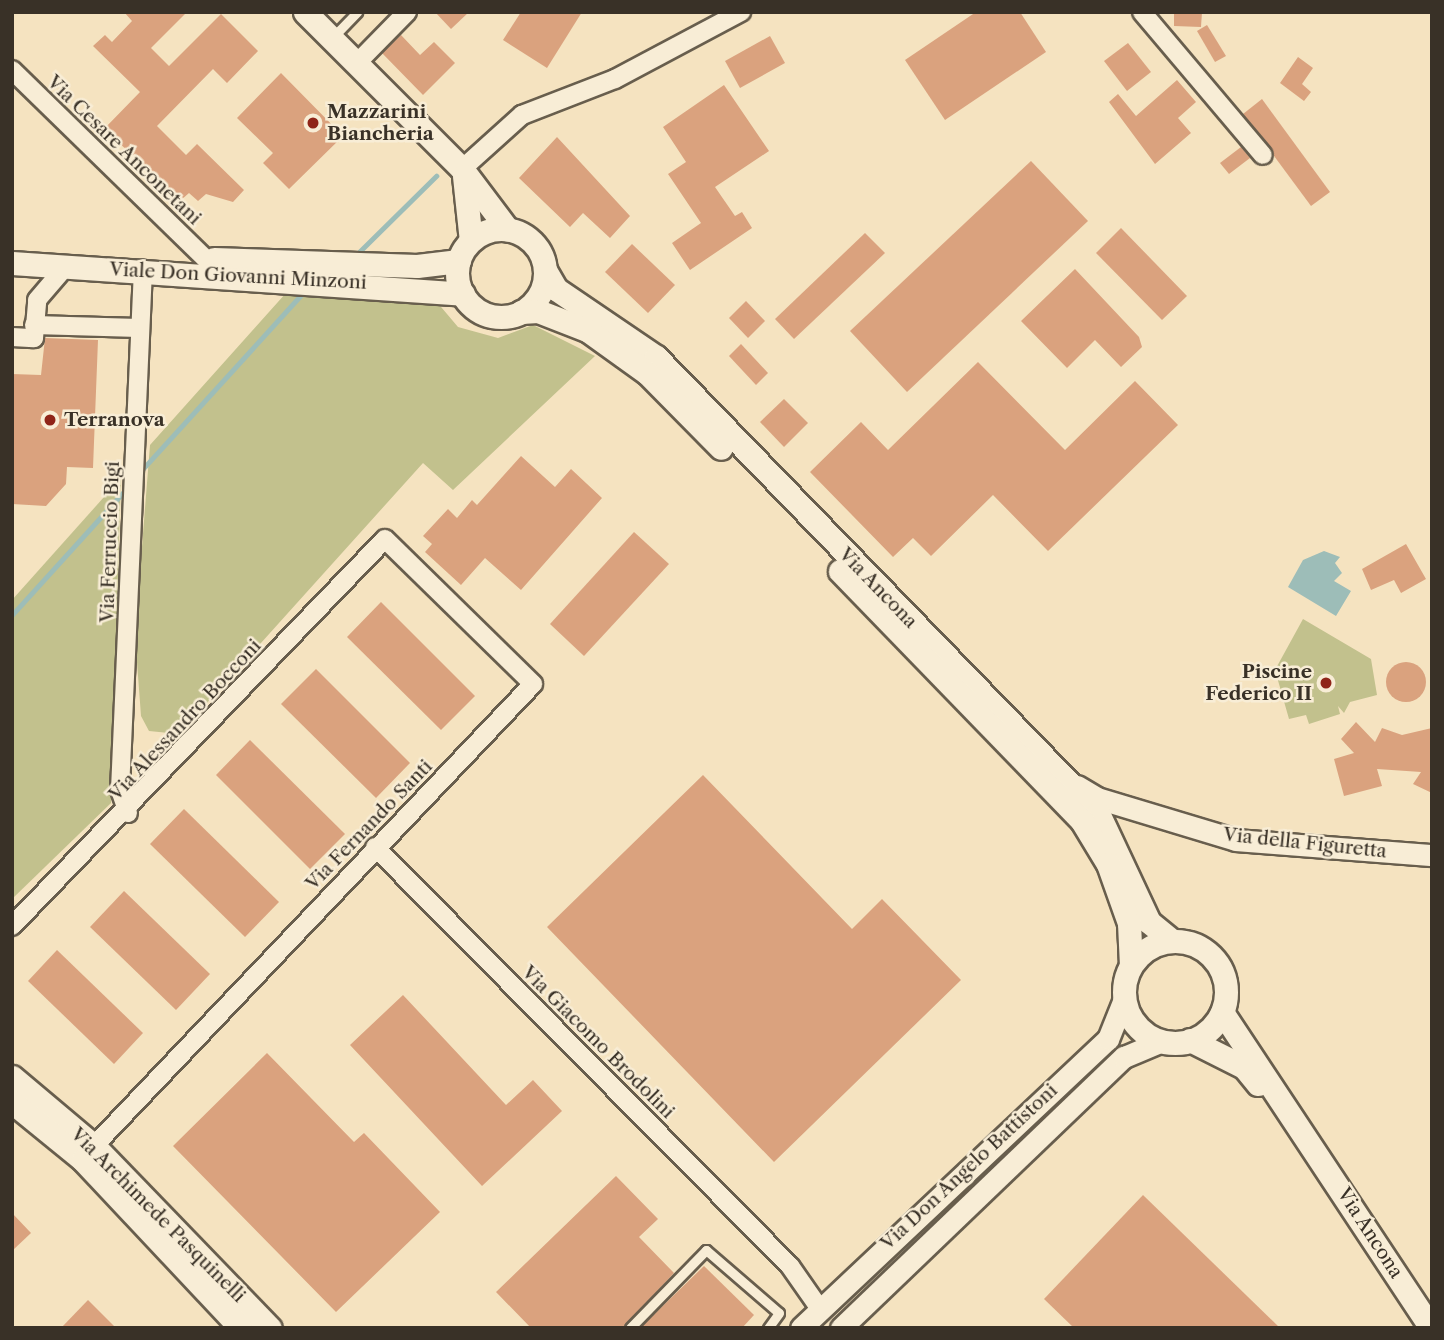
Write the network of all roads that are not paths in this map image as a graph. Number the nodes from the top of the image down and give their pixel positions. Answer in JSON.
{"nodes":[{"id":1,"x":305,"y":12,"type":"edge"},
{"id":2,"x":358,"y":12,"type":"edge"},
{"id":3,"x":407,"y":12,"type":"edge"},
{"id":4,"x":741,"y":12,"type":"edge"},
{"id":5,"x":1142,"y":12,"type":"edge"},
{"id":6,"x":331,"y":39,"type":"junction"},
{"id":7,"x":356,"y":64,"type":"junction"},
{"id":8,"x":12,"y":70,"type":"edge"},
{"id":9,"x":1263,"y":155,"type":"dead end"},
{"id":10,"x":462,"y":169,"type":"junction"},
{"id":11,"x":508,"y":229,"type":"junction"},
{"id":12,"x":12,"y":248,"type":"edge"},
{"id":13,"x":465,"y":251,"type":"junction"},
{"id":14,"x":206,"y":259,"type":"junction"},
{"id":15,"x":12,"y":263,"type":"edge"},
{"id":16,"x":66,"y":266,"type":"junction"},
{"id":17,"x":143,"y":270,"type":"junction"},
{"id":18,"x":545,"y":270,"type":"junction"},
{"id":19,"x":463,"y":294,"type":"junction"},
{"id":20,"x":521,"y":312,"type":"junction"},
{"id":21,"x":34,"y":325,"type":"junction"},
{"id":22,"x":139,"y":328,"type":"junction"},
{"id":23,"x":12,"y":337,"type":"edge"},
{"id":24,"x":384,"y":539,"type":"joint"},
{"id":25,"x":1063,"y":777,"type":"junction"},
{"id":26,"x":128,"y":813,"type":"junction"},
{"id":27,"x":376,"y":848,"type":"junction"},
{"id":28,"x":1432,"y":855,"type":"edge"},
{"id":29,"x":12,"y":926,"type":"edge"},
{"id":30,"x":1171,"y":940,"type":"junction"},
{"id":31,"x":1131,"y":965,"type":"junction"},
{"id":32,"x":1124,"y":999,"type":"junction"},
{"id":33,"x":1222,"y":1012,"type":"junction"},
{"id":34,"x":1190,"y":1040,"type":"junction"},
{"id":35,"x":1162,"y":1041,"type":"junction"},
{"id":36,"x":12,"y":1077,"type":"edge"},
{"id":37,"x":12,"y":1102,"type":"edge"},
{"id":38,"x":1307,"y":1138,"type":"junction"},
{"id":39,"x":94,"y":1146,"type":"junction"},
{"id":40,"x":827,"y":1302,"type":"junction"},
{"id":41,"x":851,"y":1324,"type":"edge"},
{"id":42,"x":240,"y":1327,"type":"edge"},
{"id":43,"x":270,"y":1328,"type":"edge"},
{"id":44,"x":630,"y":1328,"type":"edge"},
{"id":45,"x":768,"y":1328,"type":"edge"},
{"id":46,"x":801,"y":1328,"type":"edge"},
{"id":47,"x":1431,"y":1328,"type":"edge"}],
"edges":[{"from":1,"to":6,"type":"main road"},
{"from":2,"to":6,"type":"lane"},
{"from":3,"to":7,"type":"street"},
{"from":4,"to":10,"type":"street"},
{"from":5,"to":9,"type":"street"},
{"from":6,"to":7,"type":"main road"},
{"from":7,"to":10,"type":"main road"},
{"from":8,"to":14,"type":"street","name":"Via Cesare Anconetani"},
{"from":10,"to":11,"type":"main road"},
{"from":10,"to":13,"type":"main road"},
{"from":11,"to":13,"type":"main road"},
{"from":11,"to":18,"type":"main road"},
{"from":12,"to":14,"type":"main road","name":"Viale Don Giovanni Minzoni"},
{"from":13,"to":14,"type":"main road","name":"Viale Don Giovanni Minzoni"},
{"from":13,"to":19,"type":"main road"},
{"from":15,"to":16,"type":"main road","name":"Viale Don Giovanni Minzoni"},
{"from":16,"to":17,"type":"main road","name":"Viale Don Giovanni Minzoni"},
{"from":16,"to":21,"type":"street"},
{"from":17,"to":19,"type":"main road","name":"Viale Don Giovanni Minzoni"},
{"from":17,"to":22,"type":"street","name":"Via Ferruccio Bigi"},
{"from":18,"to":20,"type":"main road"},
{"from":18,"to":25,"type":"main road","name":"Via Ancona"},
{"from":19,"to":20,"type":"main road"},
{"from":20,"to":31,"type":"main road","name":"Via Ancona"},
{"from":21,"to":22,"type":"street"},
{"from":21,"to":23,"type":"street"},
{"from":22,"to":26,"type":"street","name":"Via Ferruccio Bigi"},
{"from":24,"to":26,"type":"street","name":"Via Alessandro Bocconi"},
{"from":24,"to":27,"type":"street","name":"Via Fernando Santi"},
{"from":25,"to":28,"type":"street","name":"Via della Figuretta"},
{"from":25,"to":30,"type":"main road","name":"Via Ancona"},
{"from":26,"to":29,"type":"street","name":"Via Alessandro Bocconi"},
{"from":27,"to":39,"type":"street","name":"Via Fernando Santi"},
{"from":27,"to":40,"type":"street","name":"Via Giacomo Brodolini"},
{"from":30,"to":31,"type":"main road"},
{"from":30,"to":33,"type":"main road","name":"Via Ancona"},
{"from":31,"to":32,"type":"main road","name":"Via Ancona"},
{"from":32,"to":35,"type":"main road"},
{"from":32,"to":40,"type":"street","name":"Via Don Angelo Battistoni"},
{"from":33,"to":34,"type":"main road"},
{"from":33,"to":38,"type":"main road","name":"Via Ancona"},
{"from":34,"to":35,"type":"main road","name":"Via Ancona"},
{"from":34,"to":38,"type":"main road","name":"Via Ancona"},
{"from":35,"to":41,"type":"street","name":"Via Don Angelo Battistoni"},
{"from":36,"to":39,"type":"main road","name":"Via Archimede Pasquinelli"},
{"from":37,"to":42,"type":"main road","name":"Via Archimede Pasquinelli"},
{"from":38,"to":47,"type":"main road","name":"Via Ancona"},
{"from":39,"to":43,"type":"main road","name":"Via Archimede Pasquinelli"},
{"from":40,"to":46,"type":"street","name":"Via Don Angelo Battistoni"},
{"from":44,"to":45,"type":"lane"}]}
